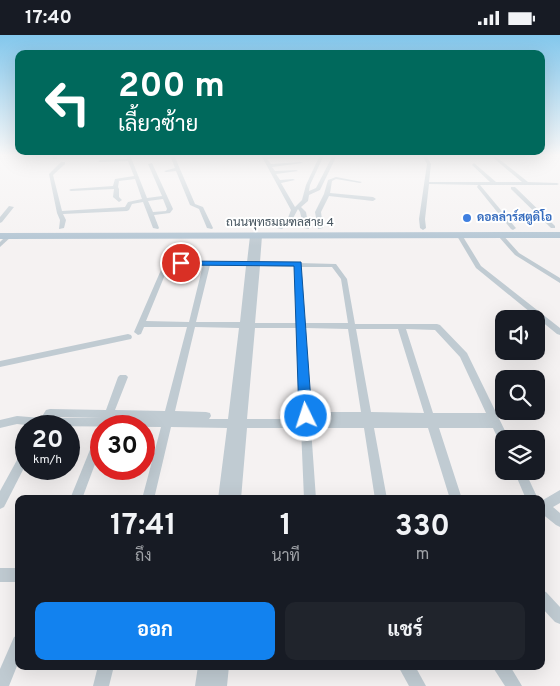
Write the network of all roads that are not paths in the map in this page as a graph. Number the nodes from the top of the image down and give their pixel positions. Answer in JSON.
{"nodes":[{"id":1,"x":53,"y":185,"type":"edge"},
{"id":2,"x":155,"y":185,"type":"edge"},
{"id":3,"x":158,"y":185,"type":"edge"},
{"id":4,"x":185,"y":185,"type":"edge"},
{"id":5,"x":280,"y":185,"type":"edge"},
{"id":6,"x":308,"y":185,"type":"edge"},
{"id":7,"x":320,"y":185,"type":"edge"},
{"id":8,"x":330,"y":185,"type":"edge"},
{"id":9,"x":427,"y":185,"type":"edge"},
{"id":10,"x":480,"y":186,"type":"dead end"},
{"id":11,"x":115,"y":187,"type":"joint"},
{"id":12,"x":141,"y":187,"type":"joint"},
{"id":13,"x":513,"y":188,"type":"dead end"},
{"id":14,"x":71,"y":190,"type":"dead end"},
{"id":15,"x":308,"y":194,"type":"junction"},
{"id":16,"x":328,"y":195,"type":"junction"},
{"id":17,"x":164,"y":197,"type":"junction"},
{"id":18,"x":373,"y":199,"type":"dead end"},
{"id":19,"x":119,"y":200,"type":"dead end"},
{"id":20,"x":146,"y":200,"type":"junction"},
{"id":21,"x":11,"y":207,"type":"dead end"},
{"id":22,"x":297,"y":208,"type":"junction"},
{"id":23,"x":60,"y":213,"type":"junction"},
{"id":24,"x":151,"y":214,"type":"junction"},
{"id":25,"x":0,"y":221,"type":"edge"},
{"id":26,"x":513,"y":227,"type":"junction"},
{"id":27,"x":0,"y":228,"type":"edge"},
{"id":28,"x":62,"y":228,"type":"junction"},
{"id":29,"x":156,"y":228,"type":"junction"},
{"id":30,"x":210,"y":228,"type":"junction"},
{"id":31,"x":280,"y":228,"type":"junction"},
{"id":32,"x":307,"y":228,"type":"junction"},
{"id":33,"x":325,"y":228,"type":"junction"},
{"id":34,"x":423,"y":228,"type":"junction"},
{"id":35,"x":558,"y":230,"type":"edge"},
{"id":36,"x":351,"y":233,"type":"junction"},
{"id":37,"x":5,"y":236,"type":"edge"},
{"id":38,"x":256,"y":236,"type":"junction"},
{"id":39,"x":460,"y":236,"type":"junction"},
{"id":40,"x":501,"y":236,"type":"junction"},
{"id":41,"x":0,"y":245,"type":"edge"},
{"id":42,"x":207,"y":263,"type":"junction"},
{"id":43,"x":253,"y":263,"type":"junction"},
{"id":44,"x":298,"y":264,"type":"junction"},
{"id":45,"x":560,"y":281,"type":"edge"},
{"id":46,"x":192,"y":325,"type":"junction"},
{"id":47,"x":247,"y":326,"type":"junction"},
{"id":48,"x":301,"y":326,"type":"junction"},
{"id":49,"x":351,"y":326,"type":"junction"},
{"id":50,"x":401,"y":326,"type":"junction"},
{"id":51,"x":560,"y":332,"type":"edge"},
{"id":52,"x":128,"y":337,"type":"dead end"},
{"id":53,"x":0,"y":364,"type":"edge"},
{"id":54,"x":123,"y":377,"type":"dead end"},
{"id":55,"x":109,"y":415,"type":"edge"},
{"id":56,"x":15,"y":419,"type":"edge"},
{"id":57,"x":155,"y":419,"type":"edge"},
{"id":58,"x":169,"y":419,"type":"junction"},
{"id":59,"x":237,"y":419,"type":"junction"},
{"id":60,"x":306,"y":419,"type":"junction"},
{"id":61,"x":368,"y":420,"type":"junction"},
{"id":62,"x":431,"y":420,"type":"junction"},
{"id":63,"x":494,"y":420,"type":"junction"},
{"id":64,"x":0,"y":423,"type":"edge"},
{"id":65,"x":499,"y":430,"type":"edge"},
{"id":66,"x":90,"y":463,"type":"edge"},
{"id":67,"x":15,"y":475,"type":"edge"},
{"id":68,"x":523,"y":480,"type":"edge"},
{"id":69,"x":78,"y":495,"type":"edge"},
{"id":70,"x":149,"y":495,"type":"edge"},
{"id":71,"x":225,"y":495,"type":"edge"},
{"id":72,"x":235,"y":495,"type":"edge"},
{"id":73,"x":310,"y":495,"type":"edge"},
{"id":74,"x":380,"y":495,"type":"edge"},
{"id":75,"x":455,"y":495,"type":"edge"},
{"id":76,"x":530,"y":495,"type":"edge"},
{"id":77,"x":560,"y":496,"type":"edge"},
{"id":78,"x":0,"y":503,"type":"edge"},
{"id":79,"x":545,"y":505,"type":"edge"},
{"id":80,"x":545,"y":508,"type":"edge"},
{"id":81,"x":560,"y":521,"type":"edge"},
{"id":82,"x":0,"y":575,"type":"edge"},
{"id":83,"x":15,"y":575,"type":"edge"},
{"id":84,"x":545,"y":601,"type":"edge"},
{"id":85,"x":560,"y":617,"type":"edge"},
{"id":86,"x":15,"y":652,"type":"edge"},
{"id":87,"x":105,"y":670,"type":"edge"},
{"id":88,"x":205,"y":670,"type":"edge"},
{"id":89,"x":221,"y":670,"type":"edge"},
{"id":90,"x":408,"y":670,"type":"edge"},
{"id":91,"x":503,"y":670,"type":"edge"},
{"id":92,"x":1,"y":686,"type":"edge"},
{"id":93,"x":101,"y":686,"type":"edge"},
{"id":94,"x":203,"y":686,"type":"edge"},
{"id":95,"x":219,"y":686,"type":"edge"},
{"id":96,"x":418,"y":686,"type":"edge"},
{"id":97,"x":514,"y":686,"type":"edge"}],
"edges":[{"from":1,"to":23,"type":"street"},
{"from":2,"to":12,"type":"street"},
{"from":3,"to":17,"type":"street"},
{"from":4,"to":30,"type":"street"},
{"from":5,"to":22,"type":"street"},
{"from":6,"to":15,"type":"street"},
{"from":7,"to":15,"type":"street"},
{"from":8,"to":16,"type":"street"},
{"from":9,"to":34,"type":"street"},
{"from":10,"to":26,"type":"street"},
{"from":11,"to":14,"type":"street"},
{"from":11,"to":19,"type":"street"},
{"from":12,"to":20,"type":"street"},
{"from":13,"to":35,"type":"street"},
{"from":15,"to":22,"type":"street"},
{"from":16,"to":18,"type":"street"},
{"from":16,"to":33,"type":"street"},
{"from":17,"to":20,"type":"street"},
{"from":17,"to":24,"type":"street"},
{"from":20,"to":23,"type":"street"},
{"from":20,"to":24,"type":"street"},
{"from":21,"to":25,"type":"street"},
{"from":22,"to":31,"type":"street"},
{"from":22,"to":32,"type":"street"},
{"from":23,"to":28,"type":"street"},
{"from":24,"to":29,"type":"street"},
{"from":26,"to":34,"type":"main road","name":"ถนนพุทธมณฑลสาย 4"},
{"from":26,"to":35,"type":"main road","name":"ถนนพุทธมณฑลสาย 4"},
{"from":27,"to":28,"type":"main road","name":"ถนนพุทธมณฑลสาย 4"},
{"from":28,"to":29,"type":"main road","name":"ถนนพุทธมณฑลสาย 4"},
{"from":29,"to":30,"type":"main road","name":"ถนนพุทธมณฑลสาย 4"},
{"from":30,"to":31,"type":"main road","name":"ถนนพุทธมณฑลสาย 4"},
{"from":31,"to":32,"type":"main road","name":"ถนนพุทธมณฑลสาย 4"},
{"from":32,"to":33,"type":"main road","name":"ถนนพุทธมณฑลสาย 4"},
{"from":33,"to":36,"type":"main road"},
{"from":34,"to":36,"type":"main road","name":"ถนนพุทธมณฑลสาย 4"},
{"from":35,"to":40,"type":"main road","name":"ถนนพุทธมณฑลสาย 4"},
{"from":36,"to":38,"type":"main road","name":"ถนนพุทธมณฑลสาย 4"},
{"from":36,"to":39,"type":"main road","name":"ถนนพุทธมณฑลสาย 4"},
{"from":37,"to":38,"type":"main road","name":"ถนนพุทธมณฑลสาย 4"},
{"from":37,"to":41,"type":"street"},
{"from":38,"to":43,"type":"street"},
{"from":39,"to":40,"type":"main road","name":"ถนนพุทธมณฑลสาย 4"},
{"from":39,"to":51,"type":"street"},
{"from":40,"to":45,"type":"street"},
{"from":42,"to":43,"type":"street"},
{"from":42,"to":46,"type":"street"},
{"from":42,"to":46,"type":"street"},
{"from":43,"to":44,"type":"street"},
{"from":43,"to":47,"type":"street"},
{"from":44,"to":48,"type":"street"},
{"from":44,"to":49,"type":"street"},
{"from":46,"to":47,"type":"street"},
{"from":46,"to":58,"type":"street"},
{"from":47,"to":48,"type":"street"},
{"from":47,"to":59,"type":"street"},
{"from":48,"to":49,"type":"street"},
{"from":48,"to":60,"type":"street"},
{"from":49,"to":50,"type":"street"},
{"from":49,"to":61,"type":"street"},
{"from":50,"to":62,"type":"street"},
{"from":50,"to":63,"type":"street"},
{"from":52,"to":53,"type":"street"},
{"from":54,"to":55,"type":"street"},
{"from":56,"to":64,"type":"street"},
{"from":57,"to":58,"type":"street"},
{"from":58,"to":59,"type":"street"},
{"from":58,"to":70,"type":"street"},
{"from":59,"to":60,"type":"street"},
{"from":59,"to":71,"type":"street"},
{"from":59,"to":72,"type":"street"},
{"from":60,"to":61,"type":"street"},
{"from":60,"to":73,"type":"street"},
{"from":61,"to":62,"type":"street"},
{"from":61,"to":74,"type":"street"},
{"from":62,"to":63,"type":"street"},
{"from":62,"to":75,"type":"street"},
{"from":63,"to":65,"type":"street"},
{"from":66,"to":69,"type":"street"},
{"from":67,"to":78,"type":"street"},
{"from":68,"to":76,"type":"street"},
{"from":77,"to":79,"type":"street"},
{"from":80,"to":81,"type":"street"},
{"from":82,"to":83,"type":"street"},
{"from":84,"to":85,"type":"street"},
{"from":86,"to":92,"type":"street"},
{"from":87,"to":93,"type":"street"},
{"from":88,"to":94,"type":"street"},
{"from":89,"to":95,"type":"street"},
{"from":90,"to":96,"type":"street"},
{"from":91,"to":97,"type":"street"}]}
